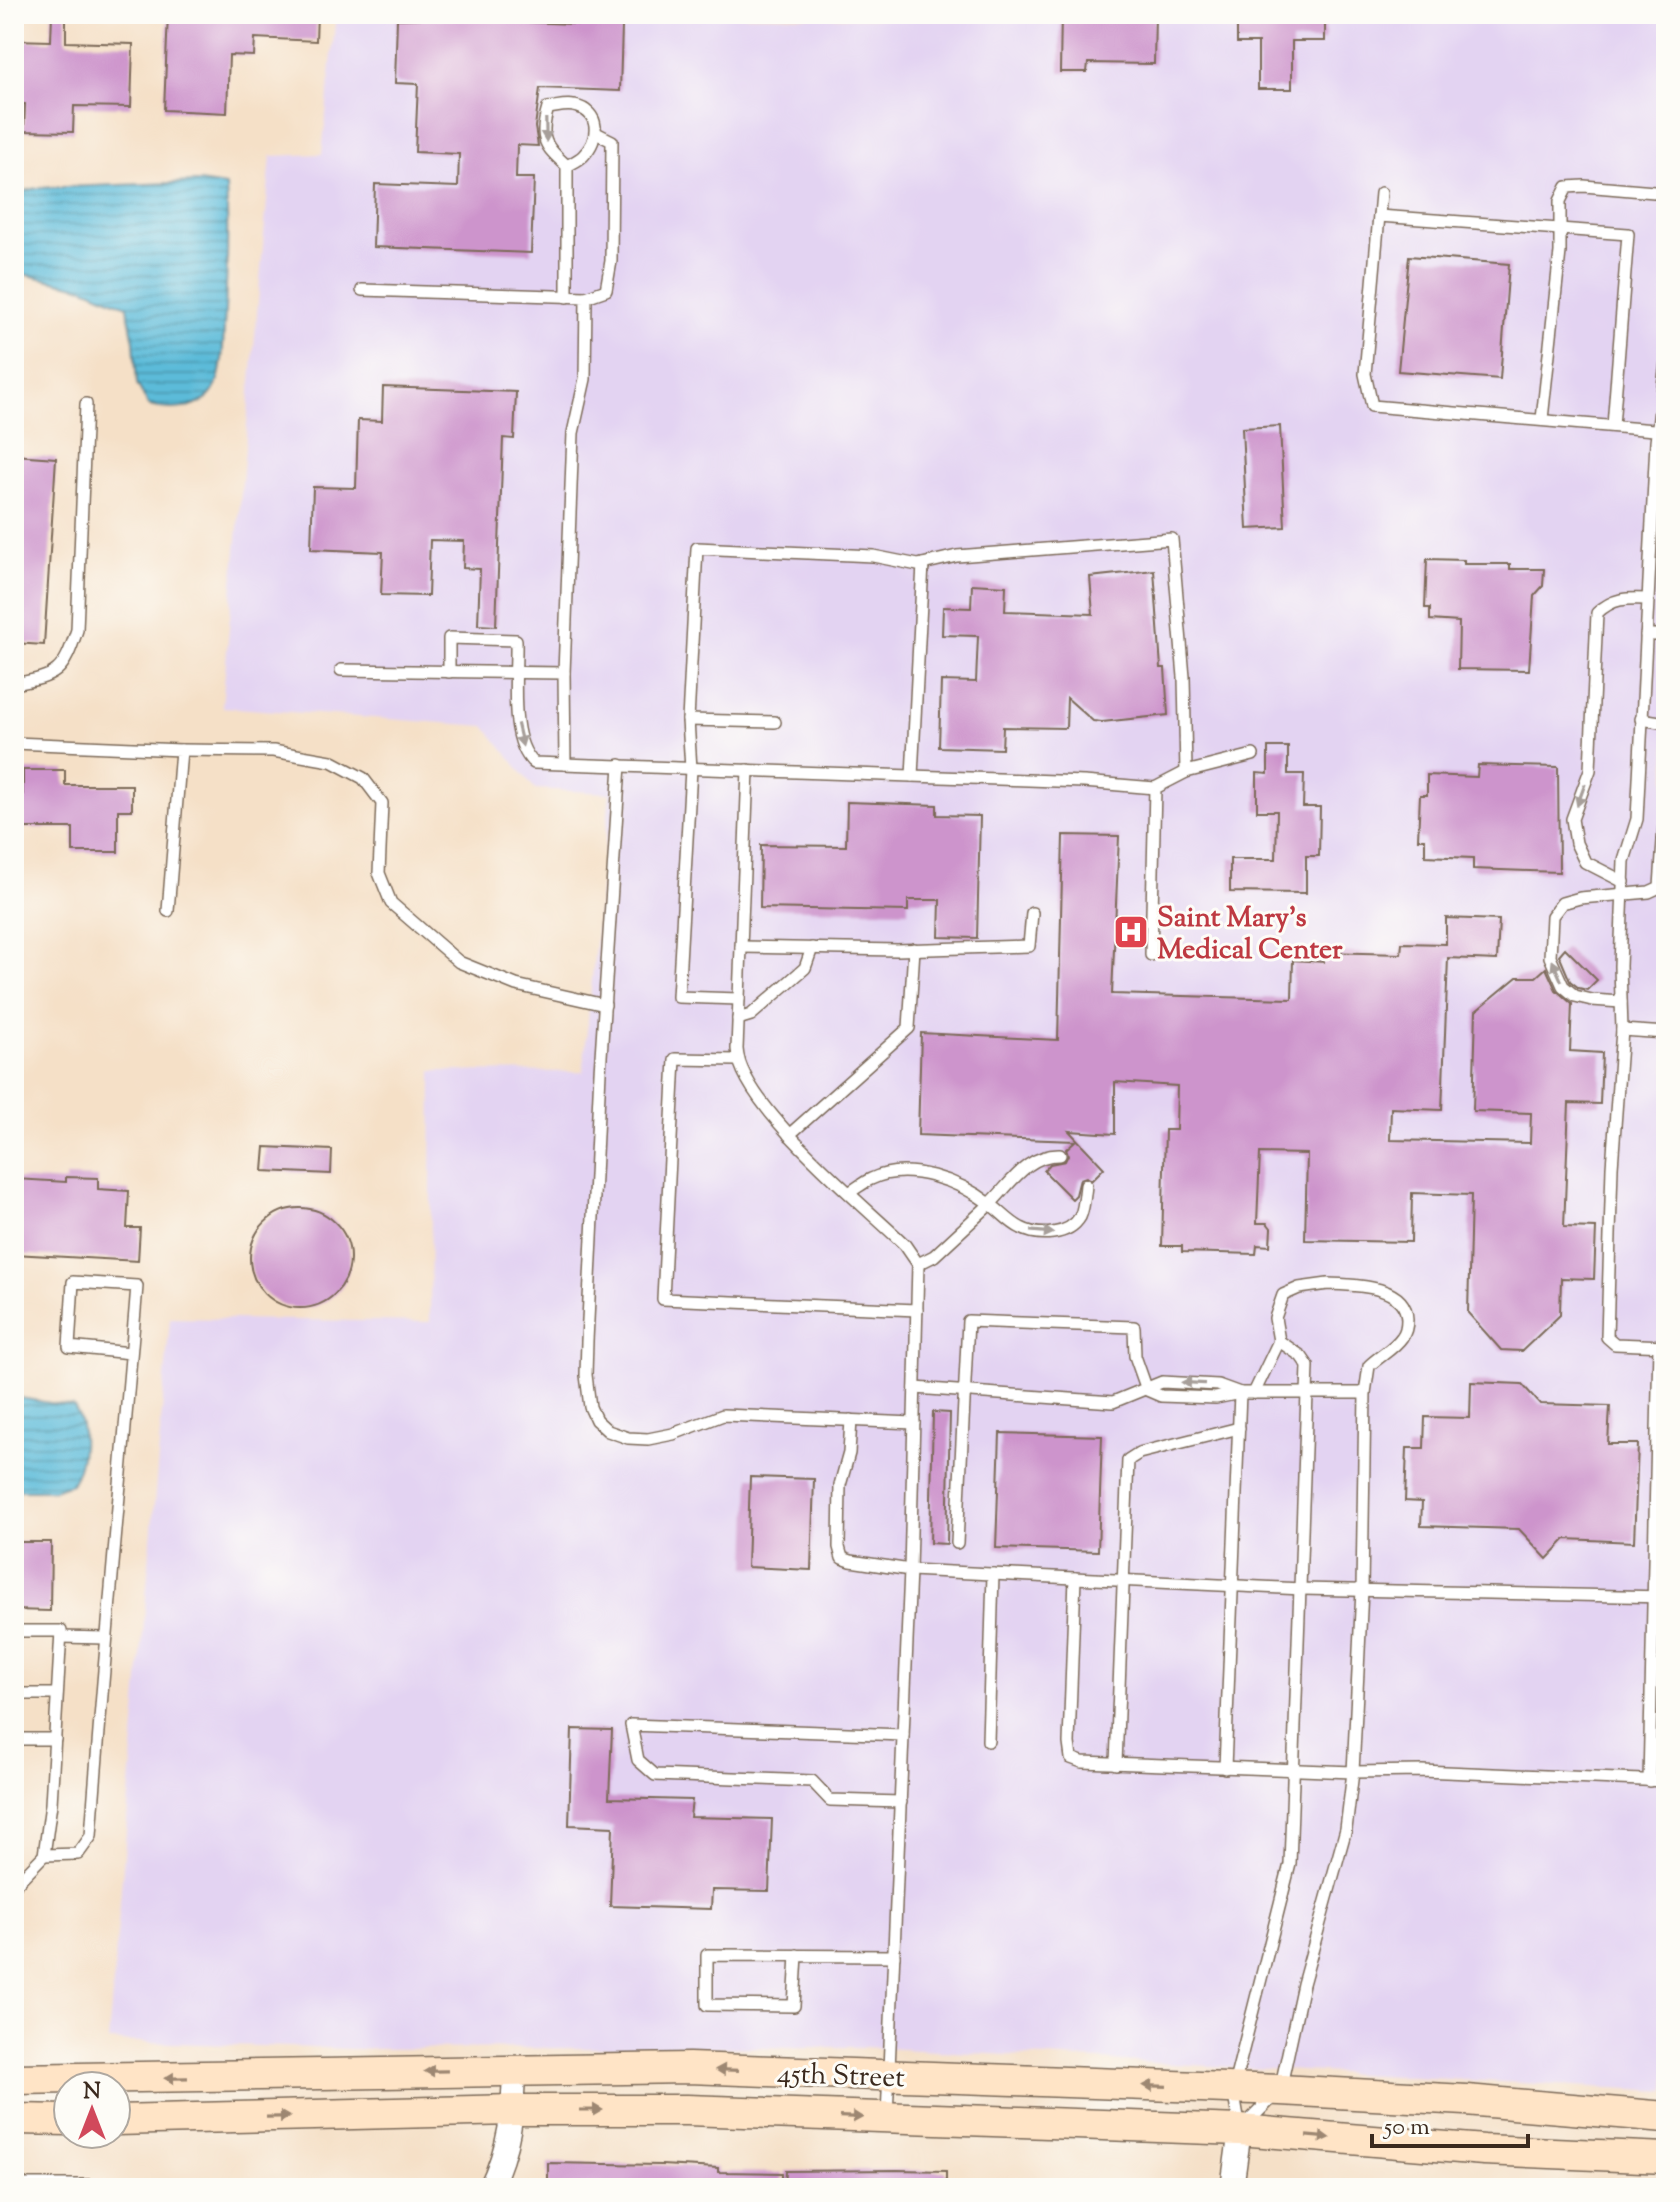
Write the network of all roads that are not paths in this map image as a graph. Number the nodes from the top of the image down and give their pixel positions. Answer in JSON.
{"nodes":[{"id":1,"x":596,"y":133,"type":"junction"},
{"id":2,"x":567,"y":166,"type":"junction"},
{"id":3,"x":1381,"y":193,"type":"dead end"},
{"id":4,"x":1666,"y":193,"type":"edge"},
{"id":5,"x":1379,"y":216,"type":"junction"},
{"id":6,"x":1559,"y":228,"type":"junction"},
{"id":7,"x":362,"y":290,"type":"dead end"},
{"id":8,"x":567,"y":297,"type":"junction"},
{"id":9,"x":586,"y":297,"type":"junction"},
{"id":10,"x":1666,"y":362,"type":"edge"},
{"id":11,"x":1666,"y":369,"type":"edge"},
{"id":12,"x":86,"y":404,"type":"dead end"},
{"id":13,"x":1542,"y":419,"type":"junction"},
{"id":14,"x":1613,"y":426,"type":"junction"},
{"id":15,"x":1662,"y":431,"type":"edge"},
{"id":16,"x":923,"y":564,"type":"junction"},
{"id":17,"x":1647,"y":599,"type":"junction"},
{"id":18,"x":1646,"y":635,"type":"junction"},
{"id":19,"x":1666,"y":635,"type":"edge"},
{"id":20,"x":341,"y":670,"type":"dead end"},
{"id":21,"x":449,"y":672,"type":"junction"},
{"id":22,"x":517,"y":673,"type":"junction"},
{"id":23,"x":564,"y":673,"type":"junction"},
{"id":24,"x":14,"y":684,"type":"edge"},
{"id":25,"x":1641,"y":719,"type":"junction"},
{"id":26,"x":688,"y":720,"type":"junction"},
{"id":27,"x":775,"y":722,"type":"dead end"},
{"id":28,"x":1666,"y":723,"type":"edge"},
{"id":29,"x":14,"y":743,"type":"edge"},
{"id":30,"x":181,"y":750,"type":"junction"},
{"id":31,"x":1253,"y":755,"type":"dead end"},
{"id":32,"x":565,"y":764,"type":"junction"},
{"id":33,"x":620,"y":765,"type":"junction"},
{"id":34,"x":691,"y":769,"type":"junction"},
{"id":35,"x":748,"y":770,"type":"junction"},
{"id":36,"x":1186,"y":772,"type":"junction"},
{"id":37,"x":912,"y":776,"type":"junction"},
{"id":38,"x":1155,"y":788,"type":"junction"},
{"id":39,"x":1666,"y":795,"type":"edge"},
{"id":40,"x":1623,"y":888,"type":"junction"},
{"id":41,"x":168,"y":911,"type":"dead end"},
{"id":42,"x":1032,"y":913,"type":"dead end"},
{"id":43,"x":741,"y":947,"type":"junction"},
{"id":44,"x":812,"y":948,"type":"junction"},
{"id":45,"x":914,"y":949,"type":"junction"},
{"id":46,"x":1151,"y":955,"type":"dead end"},
{"id":47,"x":739,"y":999,"type":"junction"},
{"id":48,"x":1621,"y":1002,"type":"junction"},
{"id":49,"x":605,"y":1005,"type":"junction"},
{"id":50,"x":738,"y":1019,"type":"junction"},
{"id":51,"x":1622,"y":1030,"type":"junction"},
{"id":52,"x":1666,"y":1033,"type":"edge"},
{"id":53,"x":737,"y":1060,"type":"junction"},
{"id":54,"x":789,"y":1135,"type":"junction"},
{"id":55,"x":1060,"y":1155,"type":"dead end"},
{"id":56,"x":1086,"y":1185,"type":"dead end"},
{"id":57,"x":850,"y":1192,"type":"junction"},
{"id":58,"x":990,"y":1204,"type":"junction"},
{"id":59,"x":918,"y":1264,"type":"junction"},
{"id":60,"x":917,"y":1310,"type":"junction"},
{"id":61,"x":1279,"y":1341,"type":"junction"},
{"id":62,"x":1663,"y":1346,"type":"edge"},
{"id":63,"x":131,"y":1353,"type":"junction"},
{"id":64,"x":915,"y":1388,"type":"junction"},
{"id":65,"x":964,"y":1389,"type":"junction"},
{"id":66,"x":1147,"y":1390,"type":"junction"},
{"id":67,"x":1240,"y":1393,"type":"junction"},
{"id":68,"x":1254,"y":1393,"type":"junction"},
{"id":69,"x":1365,"y":1393,"type":"junction"},
{"id":70,"x":1307,"y":1394,"type":"junction"},
{"id":71,"x":851,"y":1420,"type":"junction"},
{"id":72,"x":914,"y":1423,"type":"junction"},
{"id":73,"x":1239,"y":1428,"type":"junction"},
{"id":74,"x":957,"y":1543,"type":"dead end"},
{"id":75,"x":910,"y":1570,"type":"junction"},
{"id":76,"x":993,"y":1574,"type":"junction"},
{"id":77,"x":1075,"y":1578,"type":"junction"},
{"id":78,"x":1122,"y":1580,"type":"junction"},
{"id":79,"x":1233,"y":1585,"type":"junction"},
{"id":80,"x":1302,"y":1589,"type":"junction"},
{"id":81,"x":1362,"y":1590,"type":"junction"},
{"id":82,"x":1653,"y":1597,"type":"junction"},
{"id":83,"x":1666,"y":1597,"type":"edge"},
{"id":84,"x":14,"y":1631,"type":"edge"},
{"id":85,"x":61,"y":1637,"type":"junction"},
{"id":86,"x":105,"y":1638,"type":"junction"},
{"id":87,"x":14,"y":1694,"type":"edge"},
{"id":88,"x":57,"y":1694,"type":"junction"},
{"id":89,"x":903,"y":1735,"type":"junction"},
{"id":90,"x":14,"y":1739,"type":"edge"},
{"id":91,"x":55,"y":1739,"type":"junction"},
{"id":92,"x":988,"y":1741,"type":"dead end"},
{"id":93,"x":1116,"y":1764,"type":"junction"},
{"id":94,"x":1225,"y":1768,"type":"junction"},
{"id":95,"x":1294,"y":1770,"type":"junction"},
{"id":96,"x":1353,"y":1772,"type":"junction"},
{"id":97,"x":1649,"y":1781,"type":"junction"},
{"id":98,"x":1666,"y":1781,"type":"edge"},
{"id":99,"x":901,"y":1802,"type":"junction"},
{"id":100,"x":44,"y":1855,"type":"junction"},
{"id":101,"x":14,"y":1886,"type":"edge"},
{"id":102,"x":797,"y":1955,"type":"junction"},
{"id":103,"x":894,"y":1956,"type":"junction"},
{"id":104,"x":514,"y":2069,"type":"junction"},
{"id":105,"x":889,"y":2075,"type":"junction"},
{"id":106,"x":14,"y":2079,"type":"edge"},
{"id":107,"x":1233,"y":2089,"type":"junction"},
{"id":108,"x":1280,"y":2090,"type":"junction"},
{"id":109,"x":513,"y":2110,"type":"junction"},
{"id":110,"x":1666,"y":2117,"type":"edge"},
{"id":111,"x":887,"y":2118,"type":"junction"},
{"id":112,"x":14,"y":2119,"type":"edge"},
{"id":113,"x":52,"y":2120,"type":"edge"},
{"id":114,"x":132,"y":2120,"type":"edge"},
{"id":115,"x":1240,"y":2130,"type":"junction"},
{"id":116,"x":1666,"y":2158,"type":"edge"},
{"id":117,"x":14,"y":2185,"type":"edge"},
{"id":118,"x":117,"y":2188,"type":"edge"},
{"id":119,"x":490,"y":2188,"type":"edge"},
{"id":120,"x":1232,"y":2188,"type":"edge"}],
"edges":[{"from":1,"to":2,"type":"lane"},
{"from":1,"to":2,"type":"lane","one_way":true},
{"from":1,"to":9,"type":"lane"},
{"from":2,"to":8,"type":"lane"},
{"from":3,"to":5,"type":"lane"},
{"from":4,"to":6,"type":"lane"},
{"from":5,"to":6,"type":"lane"},
{"from":5,"to":13,"type":"lane"},
{"from":6,"to":13,"type":"lane"},
{"from":6,"to":14,"type":"lane"},
{"from":7,"to":8,"type":"lane"},
{"from":8,"to":9,"type":"lane"},
{"from":9,"to":23,"type":"lane"},
{"from":10,"to":11,"type":"lane"},
{"from":11,"to":15,"type":"lane"},
{"from":12,"to":24,"type":"lane"},
{"from":13,"to":14,"type":"lane"},
{"from":14,"to":15,"type":"lane"},
{"from":15,"to":17,"type":"lane"},
{"from":16,"to":26,"type":"lane"},
{"from":16,"to":36,"type":"lane"},
{"from":16,"to":37,"type":"lane"},
{"from":17,"to":18,"type":"lane"},
{"from":17,"to":40,"type":"lane","one_way":true},
{"from":18,"to":19,"type":"lane"},
{"from":18,"to":25,"type":"lane"},
{"from":20,"to":21,"type":"lane"},
{"from":21,"to":22,"type":"lane"},
{"from":21,"to":22,"type":"lane"},
{"from":22,"to":23,"type":"lane"},
{"from":22,"to":32,"type":"lane","one_way":true},
{"from":23,"to":32,"type":"lane"},
{"from":25,"to":28,"type":"lane"},
{"from":25,"to":40,"type":"lane"},
{"from":26,"to":27,"type":"lane"},
{"from":26,"to":34,"type":"lane"},
{"from":29,"to":30,"type":"lane"},
{"from":30,"to":41,"type":"lane"},
{"from":30,"to":49,"type":"lane"},
{"from":31,"to":36,"type":"lane"},
{"from":32,"to":33,"type":"lane"},
{"from":33,"to":34,"type":"lane"},
{"from":33,"to":49,"type":"lane"},
{"from":34,"to":35,"type":"lane"},
{"from":34,"to":47,"type":"lane"},
{"from":35,"to":37,"type":"lane"},
{"from":35,"to":43,"type":"lane"},
{"from":36,"to":38,"type":"lane"},
{"from":37,"to":38,"type":"lane"},
{"from":38,"to":46,"type":"lane"},
{"from":39,"to":40,"type":"lane"},
{"from":40,"to":48,"type":"lane"},
{"from":48,"to":40,"type":"lane","one_way":true},
{"from":42,"to":45,"type":"lane"},
{"from":43,"to":44,"type":"lane"},
{"from":43,"to":47,"type":"lane"},
{"from":44,"to":45,"type":"lane"},
{"from":44,"to":50,"type":"lane"},
{"from":45,"to":54,"type":"lane"},
{"from":47,"to":50,"type":"lane"},
{"from":48,"to":51,"type":"lane"},
{"from":49,"to":71,"type":"lane"},
{"from":50,"to":53,"type":"lane"},
{"from":51,"to":52,"type":"lane"},
{"from":51,"to":62,"type":"lane"},
{"from":53,"to":54,"type":"lane"},
{"from":53,"to":60,"type":"lane"},
{"from":54,"to":57,"type":"lane"},
{"from":55,"to":58,"type":"lane"},
{"from":58,"to":56,"type":"lane","one_way":true},
{"from":57,"to":58,"type":"lane"},
{"from":57,"to":59,"type":"lane"},
{"from":58,"to":59,"type":"lane"},
{"from":59,"to":60,"type":"lane"},
{"from":60,"to":64,"type":"lane"},
{"from":61,"to":68,"type":"lane"},
{"from":61,"to":69,"type":"lane"},
{"from":61,"to":70,"type":"lane"},
{"from":62,"to":82,"type":"lane"},
{"from":63,"to":63,"type":"lane"},
{"from":63,"to":86,"type":"lane"},
{"from":64,"to":65,"type":"lane"},
{"from":64,"to":72,"type":"lane"},
{"from":65,"to":66,"type":"lane"},
{"from":65,"to":66,"type":"lane"},
{"from":65,"to":74,"type":"lane"},
{"from":66,"to":67,"type":"lane"},
{"from":67,"to":68,"type":"lane"},
{"from":67,"to":73,"type":"lane"},
{"from":68,"to":70,"type":"lane"},
{"from":69,"to":70,"type":"lane"},
{"from":69,"to":81,"type":"lane"},
{"from":70,"to":80,"type":"lane"},
{"from":71,"to":72,"type":"lane"},
{"from":71,"to":75,"type":"lane"},
{"from":72,"to":75,"type":"lane"},
{"from":73,"to":78,"type":"lane"},
{"from":73,"to":79,"type":"lane"},
{"from":75,"to":76,"type":"lane"},
{"from":75,"to":89,"type":"lane"},
{"from":76,"to":77,"type":"lane"},
{"from":76,"to":92,"type":"lane"},
{"from":77,"to":78,"type":"lane"},
{"from":77,"to":93,"type":"lane"},
{"from":78,"to":79,"type":"lane"},
{"from":78,"to":93,"type":"lane"},
{"from":79,"to":80,"type":"lane"},
{"from":79,"to":94,"type":"lane"},
{"from":80,"to":81,"type":"lane"},
{"from":80,"to":95,"type":"lane"},
{"from":81,"to":82,"type":"lane"},
{"from":81,"to":96,"type":"lane"},
{"from":82,"to":83,"type":"lane"},
{"from":82,"to":97,"type":"lane"},
{"from":84,"to":85,"type":"lane"},
{"from":85,"to":86,"type":"lane"},
{"from":85,"to":88,"type":"lane"},
{"from":86,"to":100,"type":"lane"},
{"from":87,"to":88,"type":"lane"},
{"from":88,"to":91,"type":"lane"},
{"from":89,"to":99,"type":"lane"},
{"from":89,"to":99,"type":"lane"},
{"from":90,"to":91,"type":"lane"},
{"from":91,"to":100,"type":"lane"},
{"from":93,"to":94,"type":"lane"},
{"from":94,"to":95,"type":"lane"},
{"from":95,"to":96,"type":"lane"},
{"from":95,"to":107,"type":"lane"},
{"from":96,"to":97,"type":"lane"},
{"from":96,"to":108,"type":"lane"},
{"from":97,"to":98,"type":"lane"},
{"from":99,"to":103,"type":"lane"},
{"from":100,"to":101,"type":"lane"},
{"from":102,"to":102,"type":"lane"},
{"from":102,"to":103,"type":"lane"},
{"from":103,"to":105,"type":"lane"},
{"from":105,"to":104,"type":"main road","name":"45th Street","one_way":true},
{"from":104,"to":106,"type":"main road","name":"45th Street","one_way":true},
{"from":104,"to":109,"type":"street"},
{"from":107,"to":105,"type":"main road","name":"45th Street","one_way":true},
{"from":105,"to":111,"type":"lane"},
{"from":107,"to":108,"type":"main road","name":"45th Street"},
{"from":107,"to":115,"type":"lane"},
{"from":108,"to":110,"type":"main road","name":"45th Street"},
{"from":108,"to":115,"type":"lane"},
{"from":109,"to":111,"type":"main road","name":"45th Street","one_way":true},
{"from":114,"to":109,"type":"main road","name":"45th Street","one_way":true},
{"from":109,"to":119,"type":"street"},
{"from":111,"to":115,"type":"main road","name":"45th Street"},
{"from":112,"to":113,"type":"main road"},
{"from":115,"to":116,"type":"main road","name":"45th Street","one_way":true},
{"from":115,"to":120,"type":"street"},
{"from":117,"to":118,"type":"lane"}]}
